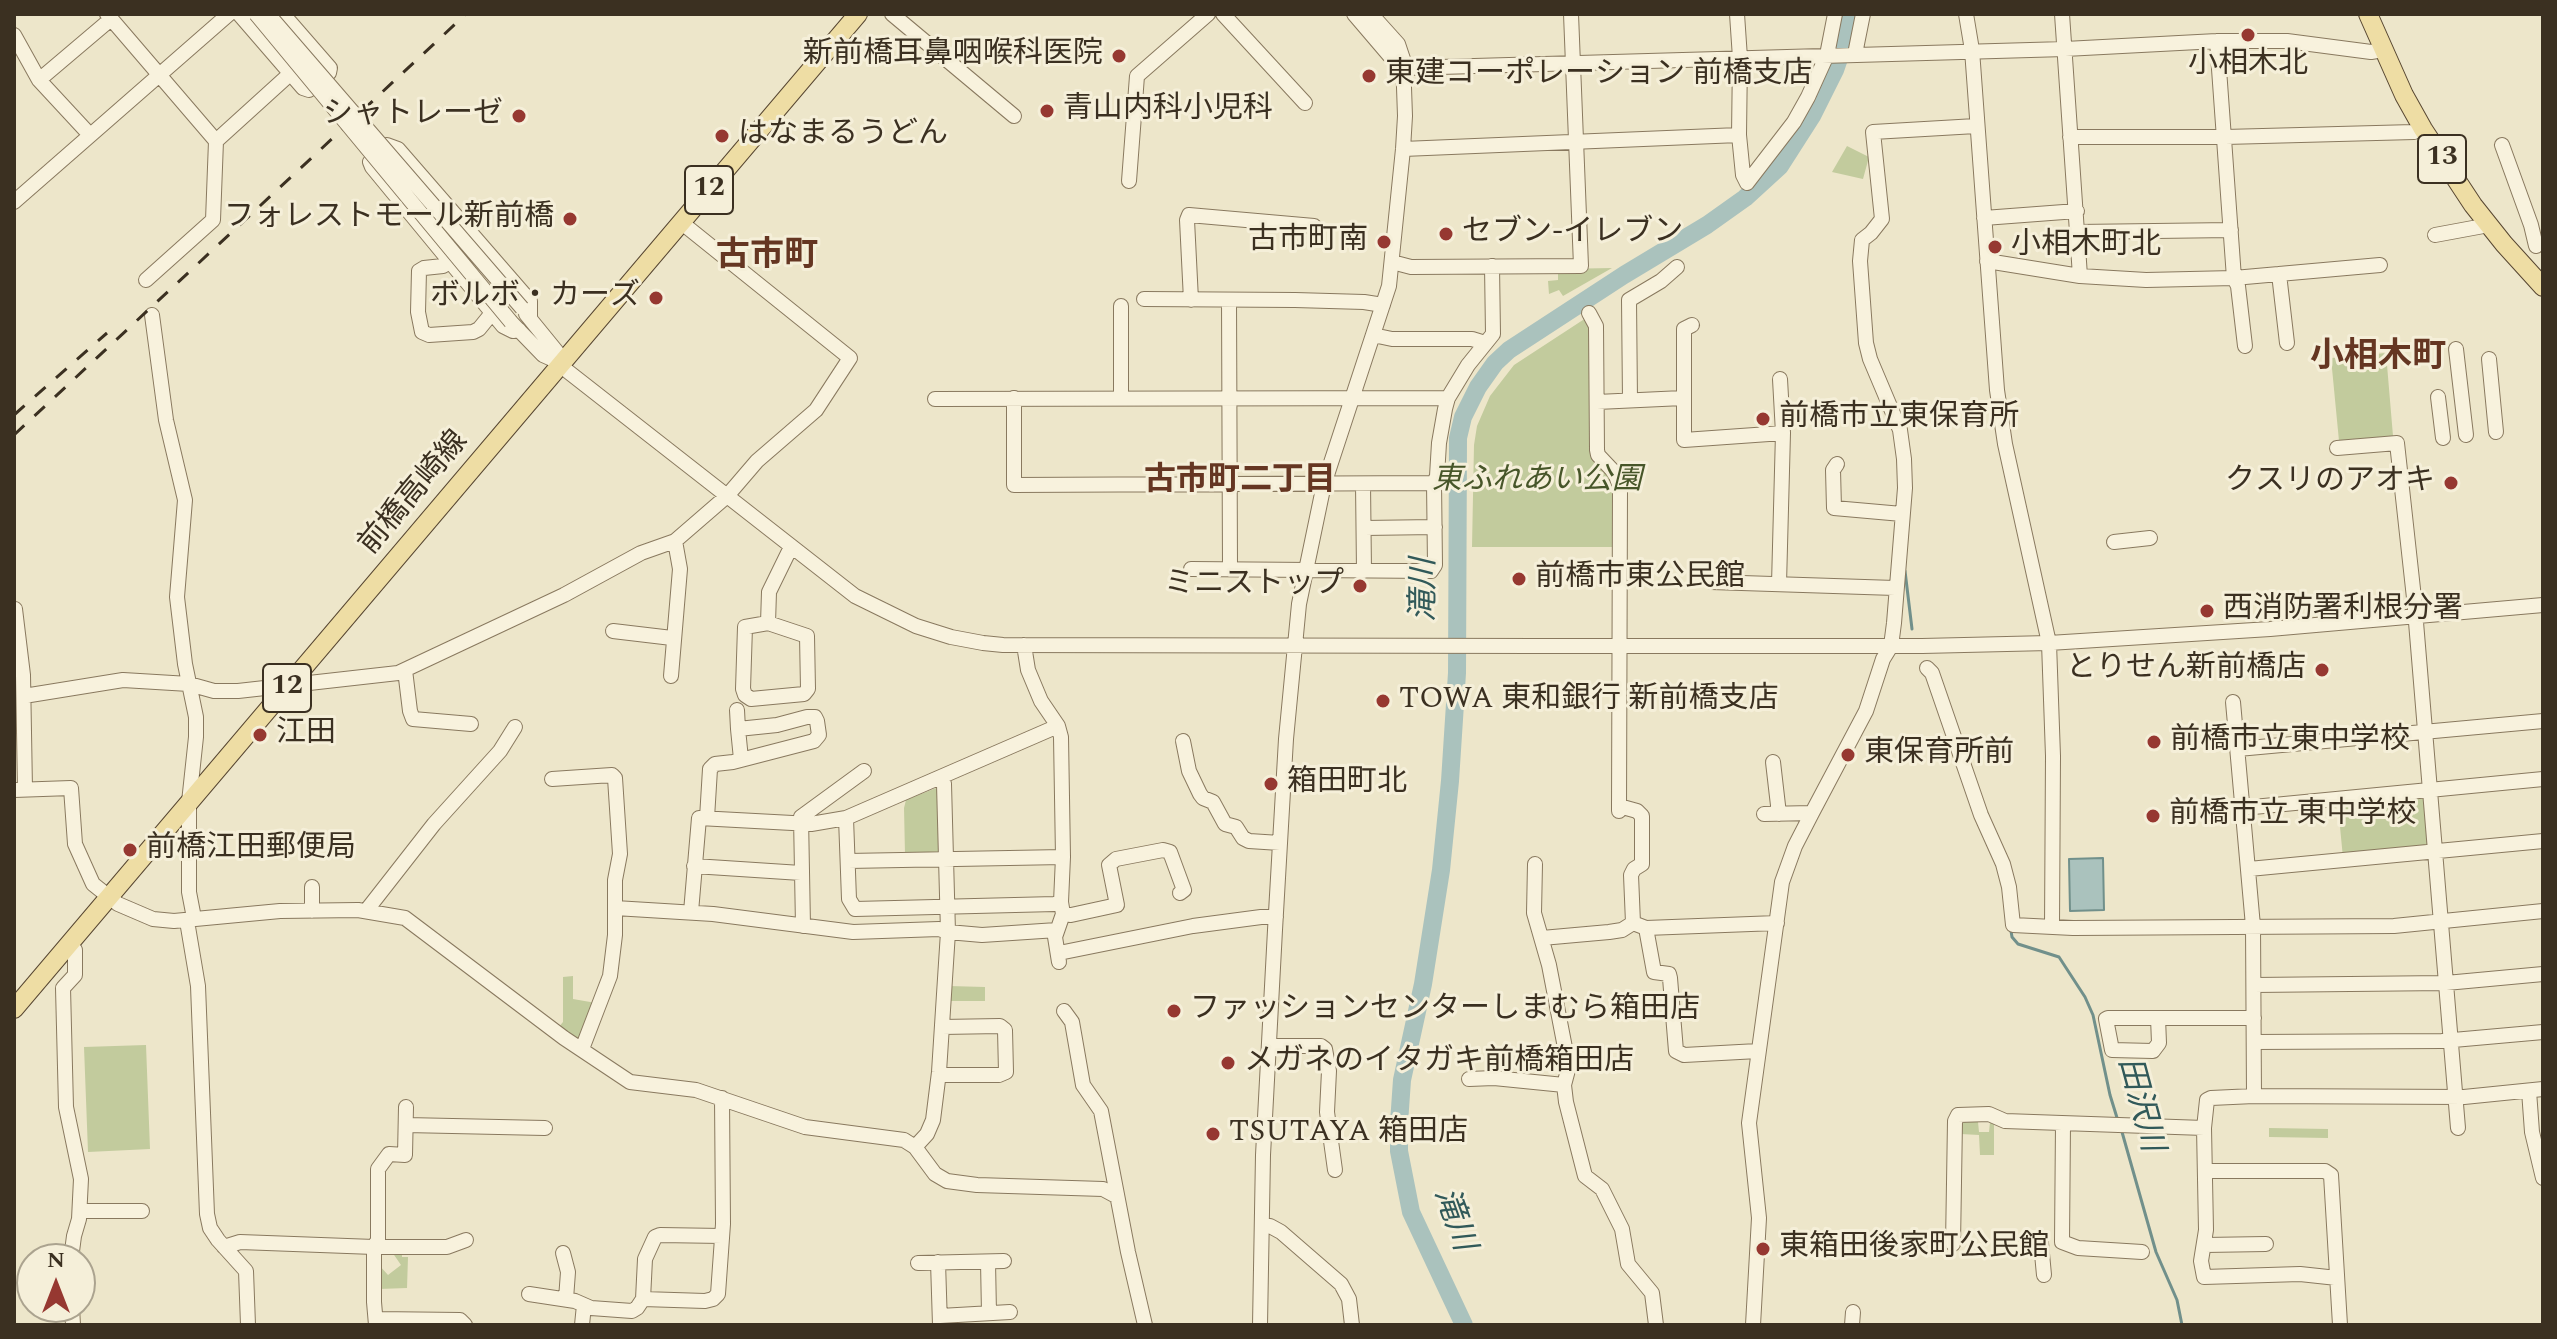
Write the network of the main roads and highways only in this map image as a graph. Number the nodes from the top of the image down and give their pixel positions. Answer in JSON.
{"nodes":[{"id":1,"x":2368,"y":14,"type":"edge"},
{"id":2,"x":849,"y":17,"type":"edge"},
{"id":3,"x":2543,"y":287,"type":"edge"},
{"id":4,"x":14,"y":1009,"type":"edge"}],
"edges":[{"from":1,"to":3,"type":"main road","number":"13"},
{"from":2,"to":4,"type":"main road","name":"前橋高崎線","number":"12"}]}
